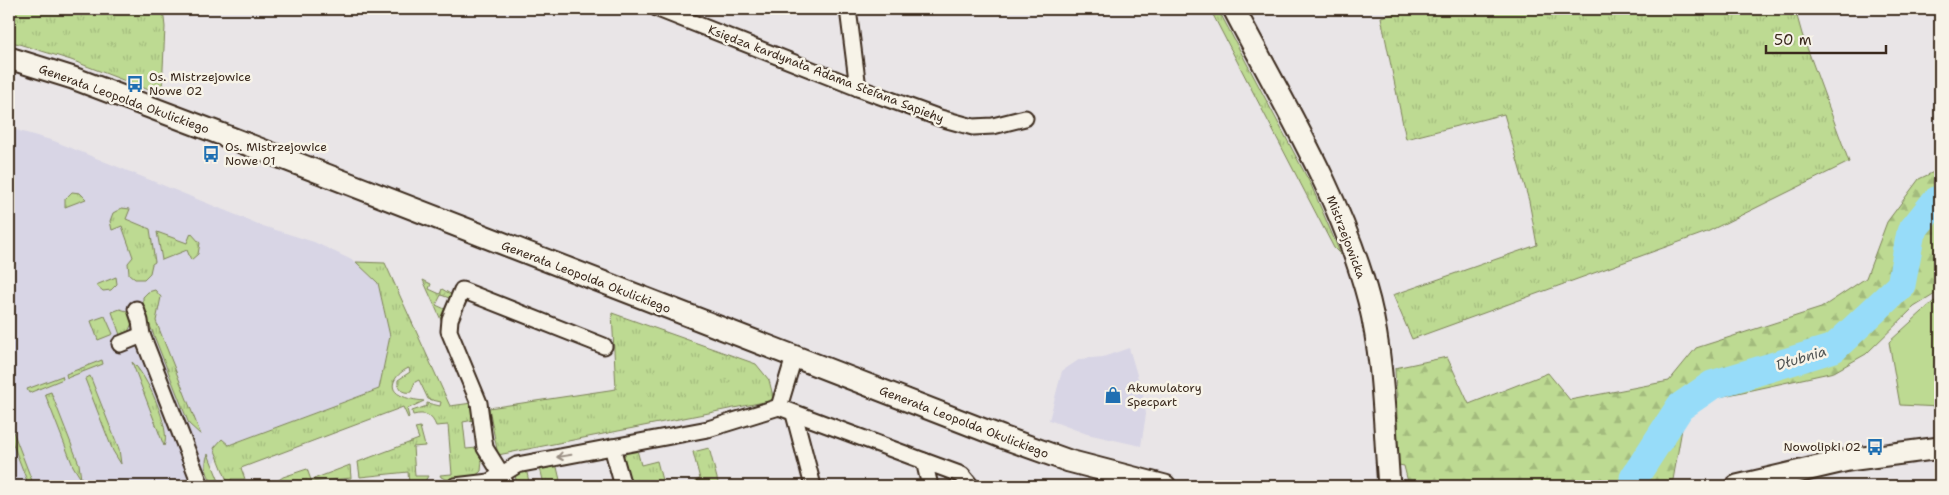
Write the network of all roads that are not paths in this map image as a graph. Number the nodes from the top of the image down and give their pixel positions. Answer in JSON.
{"nodes":[{"id":1,"x":658,"y":9,"type":"edge"},
{"id":2,"x":848,"y":9,"type":"edge"},
{"id":3,"x":1234,"y":9,"type":"edge"},
{"id":4,"x":9,"y":58,"type":"edge"},
{"id":5,"x":858,"y":88,"type":"junction"},
{"id":6,"x":1025,"y":118,"type":"dead end"},
{"id":7,"x":136,"y":309,"type":"dead end"},
{"id":8,"x":142,"y":335,"type":"junction"},
{"id":9,"x":120,"y":344,"type":"dead end"},
{"id":10,"x":604,"y":346,"type":"dead end"},
{"id":11,"x":794,"y":357,"type":"junction"},
{"id":12,"x":779,"y":407,"type":"junction"},
{"id":13,"x":794,"y":414,"type":"junction"},
{"id":14,"x":612,"y":447,"type":"junction"},
{"id":15,"x":1940,"y":448,"type":"edge"},
{"id":16,"x":924,"y":460,"type":"junction"},
{"id":17,"x":504,"y":480,"type":"edge"},
{"id":18,"x":201,"y":486,"type":"edge"},
{"id":19,"x":456,"y":486,"type":"edge"},
{"id":20,"x":623,"y":486,"type":"edge"},
{"id":21,"x":814,"y":486,"type":"edge"},
{"id":22,"x":930,"y":486,"type":"edge"},
{"id":23,"x":971,"y":486,"type":"edge"},
{"id":24,"x":1165,"y":486,"type":"edge"},
{"id":25,"x":1389,"y":486,"type":"edge"},
{"id":26,"x":1737,"y":486,"type":"edge"}],
"edges":[{"from":1,"to":5,"type":"street","name":"Księdza kardynała Adama Stefana Sapiehy"},
{"from":2,"to":5,"type":"street"},
{"from":3,"to":25,"type":"main road","name":"Mistrzejowicka"},
{"from":4,"to":11,"type":"main road","name":"Generała Leopolda Okulickiego"},
{"from":5,"to":6,"type":"street","name":"Księdza kardynała Adama Stefana Sapiehy"},
{"from":7,"to":8,"type":"street"},
{"from":8,"to":9,"type":"street"},
{"from":8,"to":18,"type":"street"},
{"from":10,"to":17,"type":"street"},
{"from":11,"to":12,"type":"street"},
{"from":11,"to":24,"type":"main road","name":"Generała Leopolda Okulickiego"},
{"from":12,"to":13,"type":"street"},
{"from":12,"to":14,"type":"street"},
{"from":13,"to":16,"type":"street"},
{"from":13,"to":21,"type":"street"},
{"from":14,"to":17,"type":"street","one_way":true},
{"from":14,"to":20,"type":"street"},
{"from":15,"to":26,"type":"main road"},
{"from":16,"to":22,"type":"street"},
{"from":16,"to":23,"type":"street"},
{"from":17,"to":19,"type":"street"}]}
